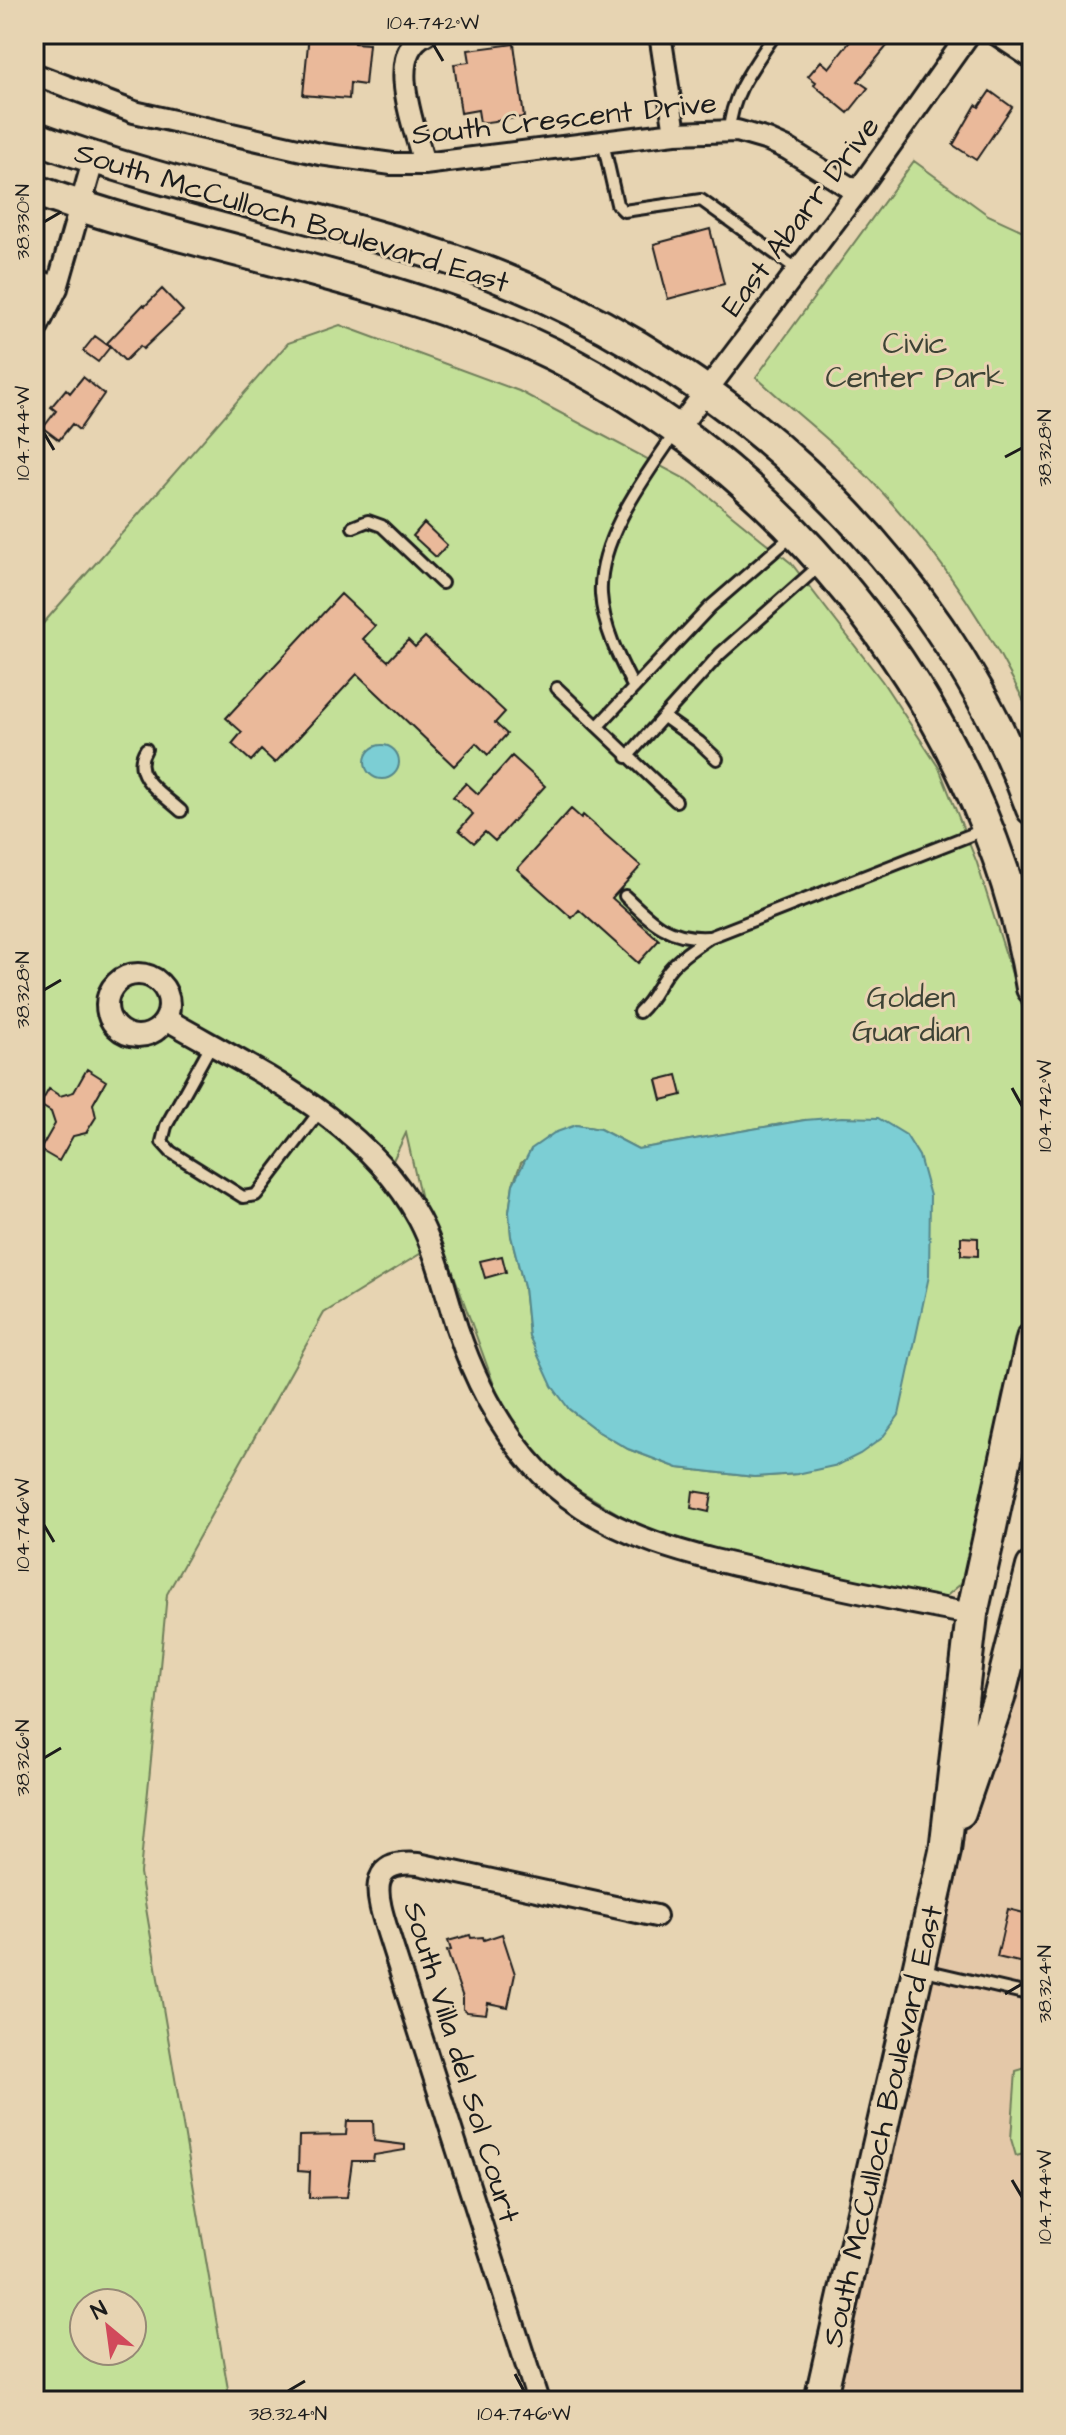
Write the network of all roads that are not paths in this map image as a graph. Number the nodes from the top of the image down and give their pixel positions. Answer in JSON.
{"nodes":[{"id":1,"x":426,"y":34,"type":"edge"},
{"id":2,"x":660,"y":34,"type":"edge"},
{"id":3,"x":775,"y":34,"type":"edge"},
{"id":4,"x":969,"y":34,"type":"edge"},
{"id":5,"x":996,"y":34,"type":"edge"},
{"id":6,"x":1032,"y":58,"type":"edge"},
{"id":7,"x":34,"y":74,"type":"edge"},
{"id":8,"x":729,"y":131,"type":"junction"},
{"id":9,"x":675,"y":133,"type":"junction"},
{"id":10,"x":34,"y":137,"type":"edge"},
{"id":11,"x":603,"y":142,"type":"junction"},
{"id":12,"x":94,"y":158,"type":"junction"},
{"id":13,"x":424,"y":164,"type":"junction"},
{"id":14,"x":34,"y":190,"type":"edge"},
{"id":15,"x":857,"y":192,"type":"junction"},
{"id":16,"x":81,"y":205,"type":"junction"},
{"id":17,"x":798,"y":270,"type":"junction"},
{"id":18,"x":34,"y":279,"type":"edge"},
{"id":19,"x":57,"y":288,"type":"junction"},
{"id":20,"x":34,"y":334,"type":"edge"},
{"id":21,"x":707,"y":391,"type":"junction"},
{"id":22,"x":676,"y":431,"type":"junction"},
{"id":23,"x":353,"y":527,"type":"dead end"},
{"id":24,"x":795,"y":534,"type":"junction"},
{"id":25,"x":822,"y":563,"type":"junction"},
{"id":26,"x":442,"y":583,"type":"dead end"},
{"id":27,"x":557,"y":688,"type":"dead end"},
{"id":28,"x":634,"y":688,"type":"junction"},
{"id":29,"x":664,"y":717,"type":"junction"},
{"id":30,"x":598,"y":726,"type":"junction"},
{"id":31,"x":146,"y":749,"type":"dead end"},
{"id":32,"x":627,"y":757,"type":"junction"},
{"id":33,"x":717,"y":759,"type":"dead end"},
{"id":34,"x":676,"y":801,"type":"dead end"},
{"id":35,"x":1032,"y":809,"type":"edge"},
{"id":36,"x":181,"y":811,"type":"dead end"},
{"id":37,"x":986,"y":828,"type":"junction"},
{"id":38,"x":625,"y":896,"type":"dead end"},
{"id":39,"x":710,"y":937,"type":"junction"},
{"id":40,"x":1032,"y":988,"type":"edge"},
{"id":41,"x":639,"y":1012,"type":"dead end"},
{"id":42,"x":166,"y":1019,"type":"dead end"},
{"id":43,"x":211,"y":1045,"type":"junction"},
{"id":44,"x":320,"y":1111,"type":"junction"},
{"id":45,"x":1032,"y":1339,"type":"edge"},
{"id":46,"x":1032,"y":1567,"type":"edge"},
{"id":47,"x":972,"y":1614,"type":"junction"},
{"id":48,"x":1026,"y":1625,"type":"edge"},
{"id":49,"x":945,"y":1851,"type":"junction"},
{"id":50,"x":656,"y":1916,"type":"dead end"},
{"id":51,"x":918,"y":1969,"type":"junction"},
{"id":52,"x":1032,"y":1995,"type":"edge"},
{"id":53,"x":538,"y":2401,"type":"edge"},
{"id":54,"x":820,"y":2401,"type":"edge"}],
"edges":[{"from":1,"to":13,"type":"street"},
{"from":2,"to":9,"type":"street"},
{"from":3,"to":8,"type":"lane"},
{"from":4,"to":15,"type":"street","name":"East Abarr Drive"},
{"from":5,"to":6,"type":"street"},
{"from":7,"to":13,"type":"street","name":"South Crescent Drive"},
{"from":8,"to":9,"type":"street","name":"South Crescent Drive"},
{"from":8,"to":15,"type":"street","name":"South Crescent Drive"},
{"from":9,"to":11,"type":"street","name":"South Crescent Drive"},
{"from":10,"to":12,"type":"main road","name":"South McCulloch Boulevard East"},
{"from":11,"to":13,"type":"street","name":"South Crescent Drive"},
{"from":11,"to":17,"type":"lane"},
{"from":12,"to":16,"type":"street"},
{"from":12,"to":21,"type":"main road","name":"South McCulloch Boulevard East"},
{"from":14,"to":16,"type":"main road","name":"South McCulloch Boulevard East"},
{"from":15,"to":17,"type":"street","name":"East Abarr Drive"},
{"from":16,"to":19,"type":"street"},
{"from":16,"to":22,"type":"main road","name":"South McCulloch Boulevard East"},
{"from":17,"to":21,"type":"street","name":"East Abarr Drive"},
{"from":18,"to":19,"type":"street"},
{"from":19,"to":20,"type":"street"},
{"from":21,"to":22,"type":"street","name":"East Abarr Drive"},
{"from":21,"to":35,"type":"main road","name":"South McCulloch Boulevard East"},
{"from":22,"to":24,"type":"main road","name":"South McCulloch Boulevard East"},
{"from":22,"to":28,"type":"lane"},
{"from":23,"to":26,"type":"lane"},
{"from":24,"to":25,"type":"main road","name":"South McCulloch Boulevard East"},
{"from":24,"to":28,"type":"lane"},
{"from":25,"to":29,"type":"lane"},
{"from":25,"to":37,"type":"main road","name":"South McCulloch Boulevard East"},
{"from":27,"to":30,"type":"lane"},
{"from":28,"to":30,"type":"lane"},
{"from":29,"to":32,"type":"lane"},
{"from":29,"to":33,"type":"lane"},
{"from":30,"to":32,"type":"lane"},
{"from":31,"to":36,"type":"lane"},
{"from":32,"to":34,"type":"lane"},
{"from":37,"to":39,"type":"lane"},
{"from":37,"to":40,"type":"main road","name":"South McCulloch Boulevard East"},
{"from":38,"to":39,"type":"lane"},
{"from":39,"to":41,"type":"lane"},
{"from":42,"to":43,"type":"street"},
{"from":43,"to":44,"type":"street"},
{"from":43,"to":44,"type":"lane"},
{"from":44,"to":47,"type":"street"},
{"from":45,"to":47,"type":"main road","name":"South McCulloch Boulevard East"},
{"from":46,"to":48,"type":"main road","name":"South McCulloch Boulevard East"},
{"from":47,"to":48,"type":"main road"},
{"from":47,"to":49,"type":"main road","name":"South McCulloch Boulevard East"},
{"from":48,"to":49,"type":"main road","name":"South McCulloch Boulevard East"},
{"from":49,"to":51,"type":"main road","name":"South McCulloch Boulevard East"},
{"from":50,"to":53,"type":"street","name":"South Villa del Sol Court"},
{"from":51,"to":52,"type":"lane"},
{"from":51,"to":54,"type":"main road","name":"South McCulloch Boulevard East"}]}
